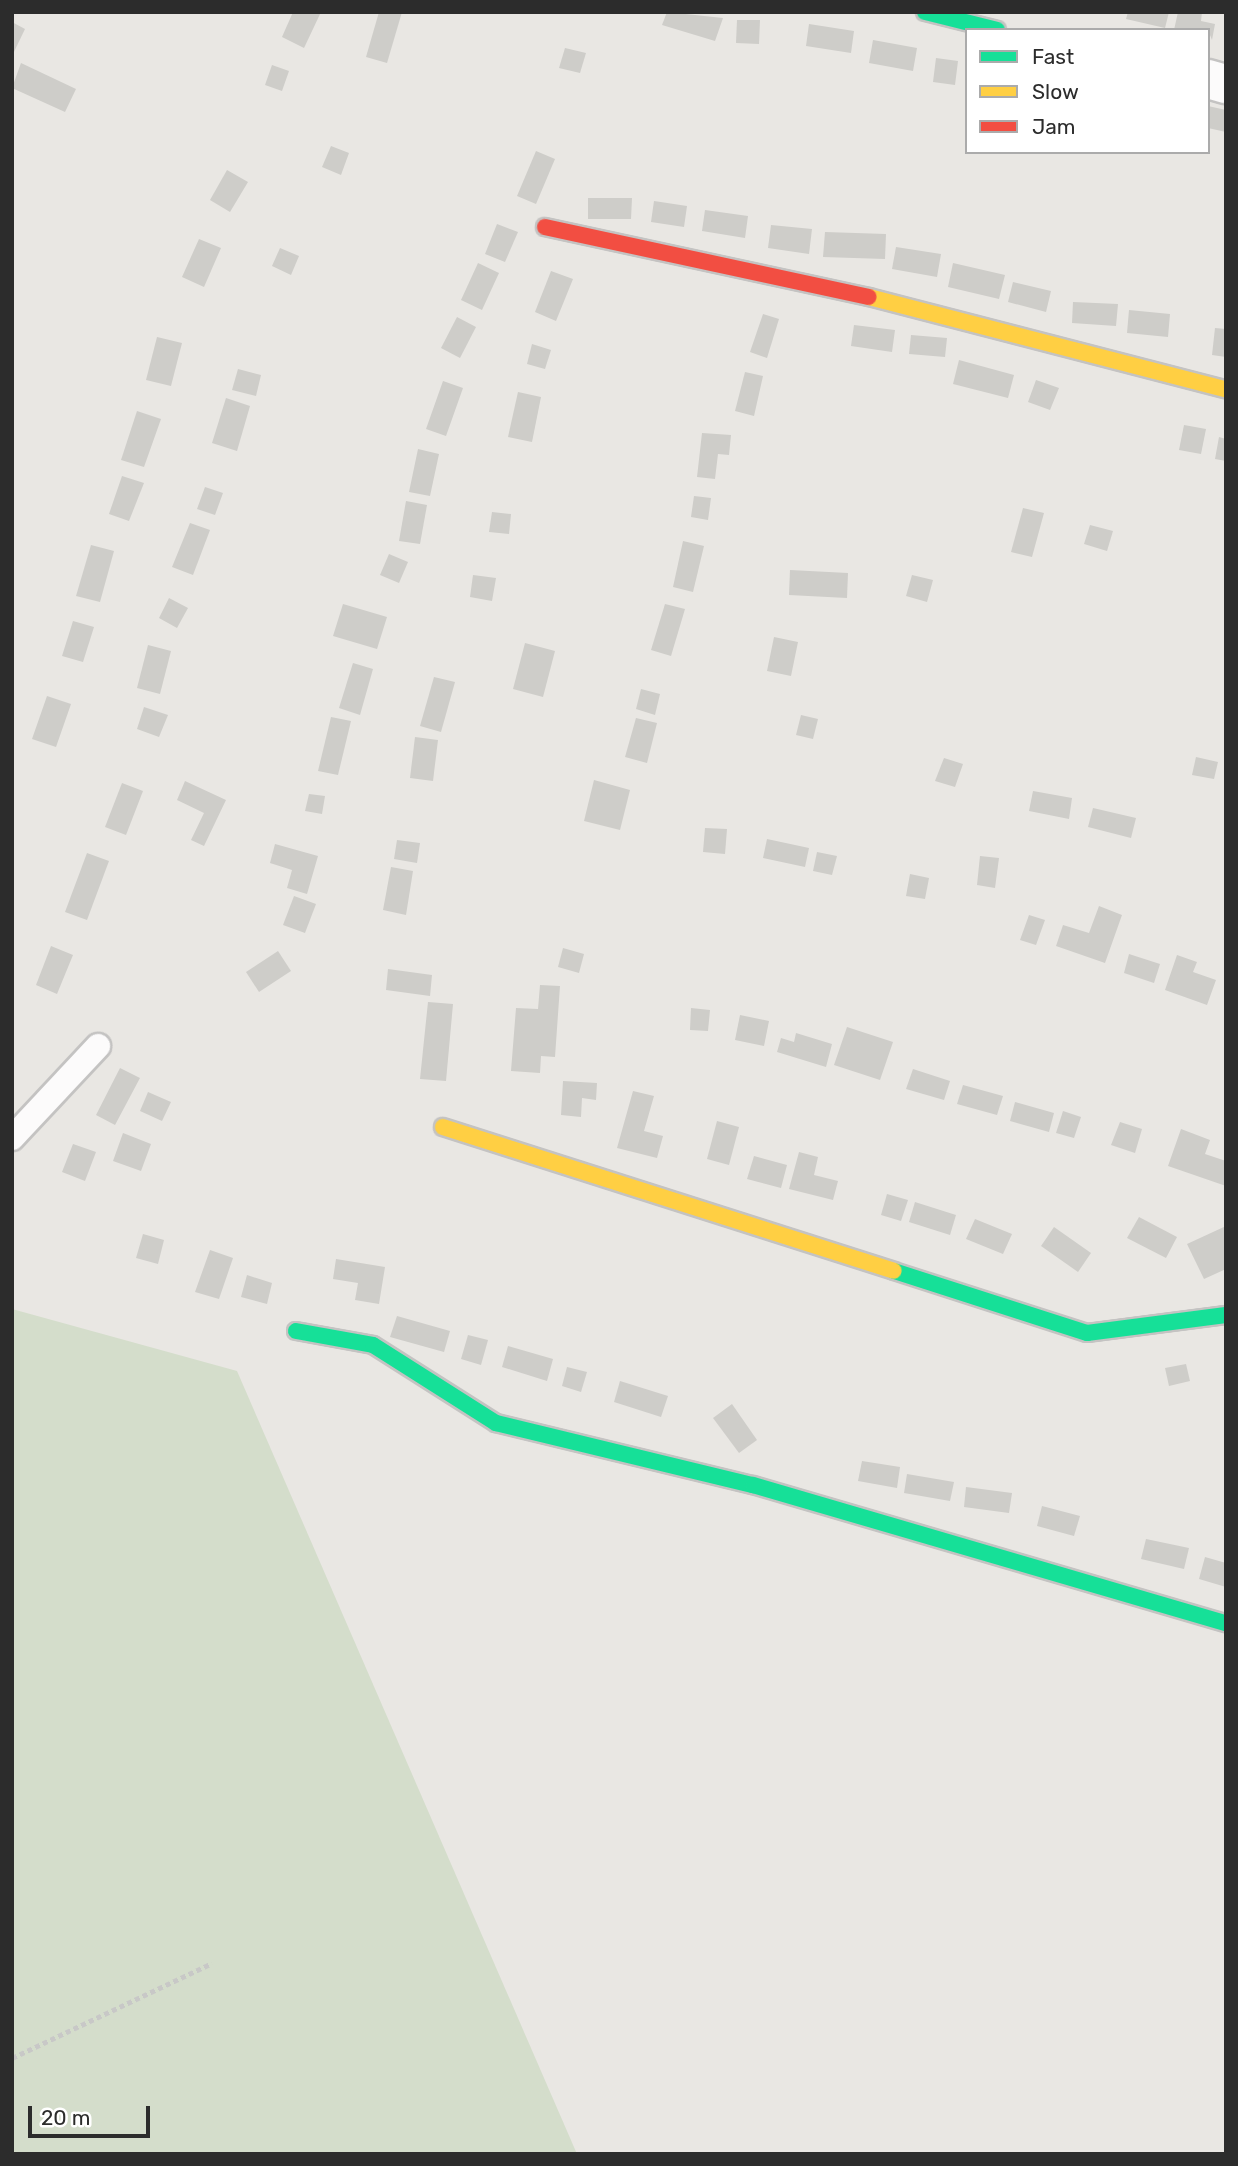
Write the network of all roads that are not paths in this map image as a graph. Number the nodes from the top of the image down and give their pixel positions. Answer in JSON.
{"nodes":[{"id":1,"x":925,"y":12,"type":"edge"},
{"id":2,"x":989,"y":28,"type":"edge"},
{"id":3,"x":545,"y":227,"type":"dead end"},
{"id":4,"x":1226,"y":389,"type":"edge"},
{"id":5,"x":98,"y":1046,"type":"dead end"},
{"id":6,"x":443,"y":1127,"type":"dead end"},
{"id":7,"x":12,"y":1138,"type":"edge"},
{"id":8,"x":1226,"y":1315,"type":"edge"},
{"id":9,"x":296,"y":1331,"type":"dead end"},
{"id":10,"x":1226,"y":1623,"type":"edge"}],
"edges":[{"from":1,"to":2,"type":"street"},
{"from":3,"to":4,"type":"street"},
{"from":5,"to":7,"type":"lane"},
{"from":6,"to":8,"type":"street"},
{"from":9,"to":10,"type":"street"}]}
